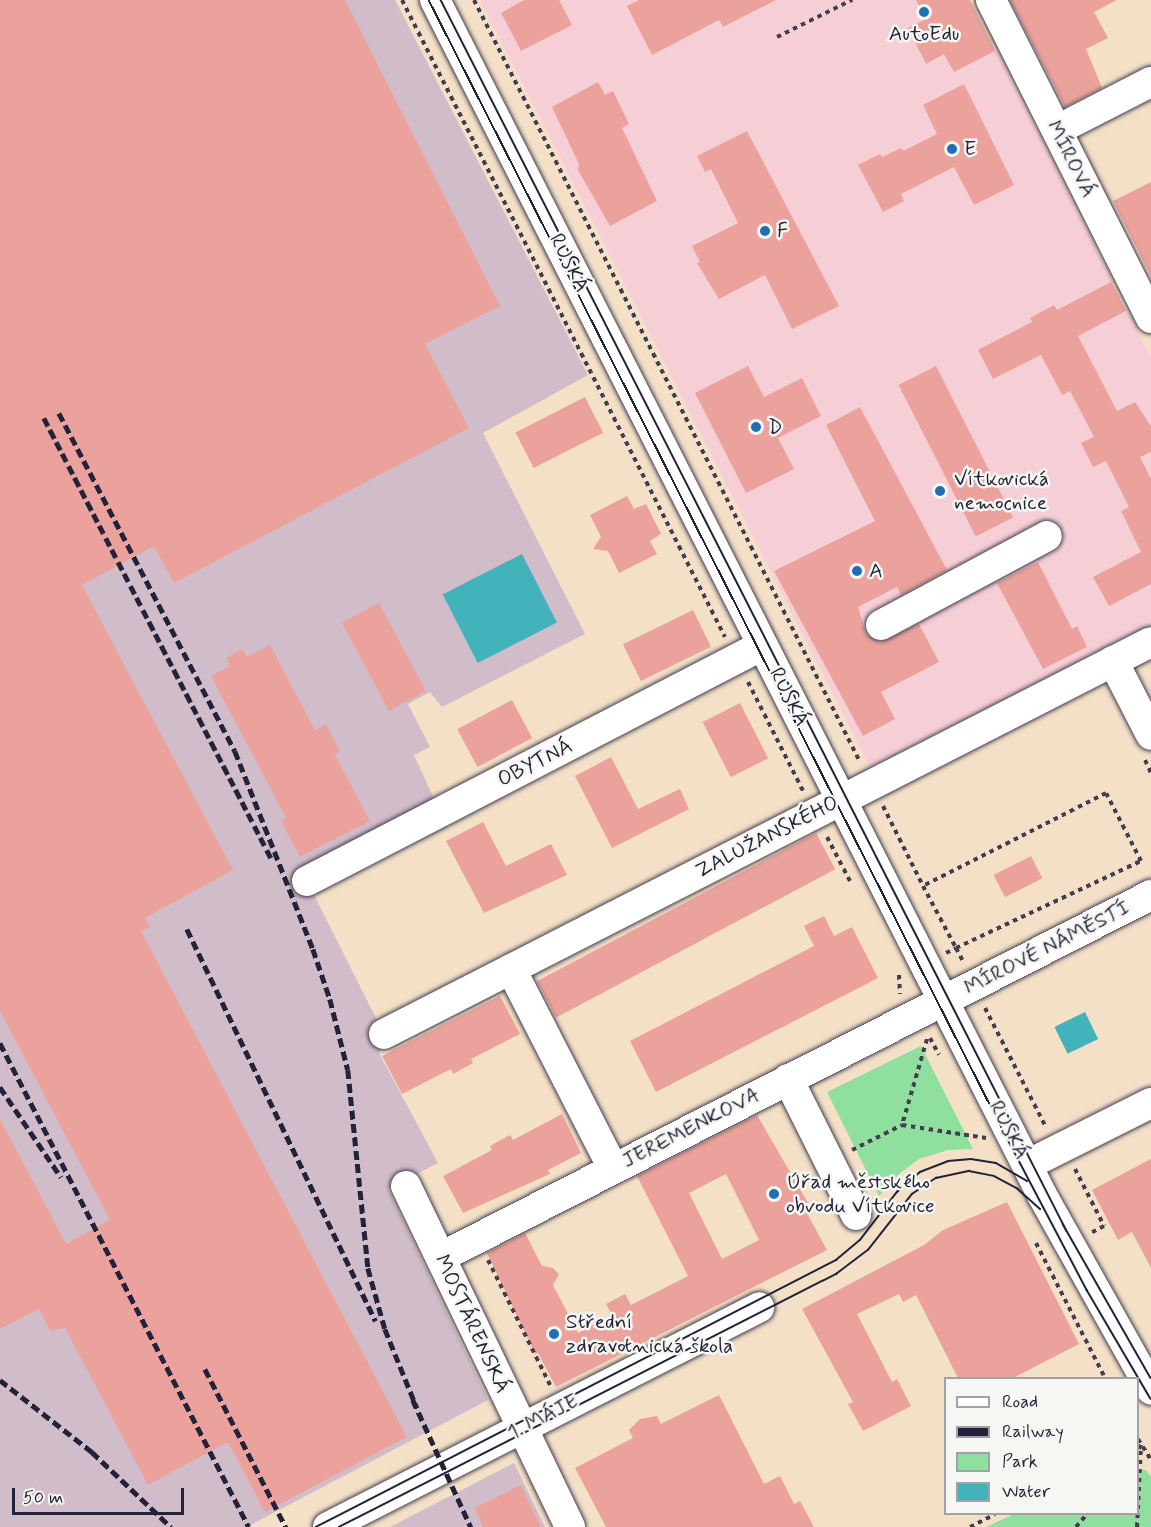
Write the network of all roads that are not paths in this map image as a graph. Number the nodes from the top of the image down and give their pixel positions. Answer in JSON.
{"nodes":[{"id":1,"x":435,"y":0,"type":"edge"},
{"id":2,"x":991,"y":0,"type":"edge"},
{"id":3,"x":1151,"y":82,"type":"edge"},
{"id":4,"x":1057,"y":130,"type":"junction"},
{"id":5,"x":1151,"y":318,"type":"edge"},
{"id":6,"x":1047,"y":536,"type":"dead end"},
{"id":7,"x":881,"y":625,"type":"dead end"},
{"id":8,"x":1151,"y":642,"type":"edge"},
{"id":9,"x":763,"y":645,"type":"junction"},
{"id":10,"x":1113,"y":661,"type":"junction"},
{"id":11,"x":1151,"y":735,"type":"edge"},
{"id":12,"x":841,"y":798,"type":"junction"},
{"id":13,"x":307,"y":881,"type":"dead end"},
{"id":14,"x":1151,"y":895,"type":"edge"},
{"id":15,"x":511,"y":969,"type":"junction"},
{"id":16,"x":943,"y":1000,"type":"junction"},
{"id":17,"x":384,"y":1034,"type":"dead end"},
{"id":18,"x":788,"y":1079,"type":"junction"},
{"id":19,"x":1151,"y":1103,"type":"edge"},
{"id":20,"x":1027,"y":1165,"type":"junction"},
{"id":21,"x":613,"y":1167,"type":"junction"},
{"id":22,"x":406,"y":1186,"type":"dead end"},
{"id":23,"x":856,"y":1215,"type":"dead end"},
{"id":24,"x":441,"y":1257,"type":"junction"},
{"id":25,"x":759,"y":1307,"type":"dead end"},
{"id":26,"x":1151,"y":1389,"type":"edge"},
{"id":27,"x":521,"y":1428,"type":"junction"},
{"id":28,"x":328,"y":1527,"type":"edge"},
{"id":29,"x":570,"y":1527,"type":"edge"}],
"edges":[{"from":1,"to":9,"type":"street","name":"RUSKÁ"},
{"from":2,"to":4,"type":"street","name":"MÍROVÁ"},
{"from":3,"to":4,"type":"street"},
{"from":4,"to":5,"type":"street","name":"MÍROVÁ"},
{"from":6,"to":7,"type":"street"},
{"from":8,"to":10,"type":"street","name":"ZALUŽANSKÉHO"},
{"from":9,"to":12,"type":"street","name":"RUSKÁ"},
{"from":9,"to":13,"type":"street","name":"OBYTNÁ"},
{"from":10,"to":11,"type":"street"},
{"from":10,"to":12,"type":"street","name":"ZALUŽANSKÉHO"},
{"from":12,"to":15,"type":"street","name":"ZALUŽANSKÉHO"},
{"from":12,"to":16,"type":"street","name":"RUSKÁ"},
{"from":14,"to":16,"type":"street","name":"MÍROVÉ NÁMĚSTÍ"},
{"from":15,"to":17,"type":"street","name":"ZALUŽANSKÉHO"},
{"from":15,"to":21,"type":"street"},
{"from":16,"to":18,"type":"street","name":"JEREMENKOVA"},
{"from":16,"to":20,"type":"street","name":"RUSKÁ"},
{"from":18,"to":21,"type":"street","name":"JEREMENKOVA"},
{"from":18,"to":23,"type":"street"},
{"from":19,"to":20,"type":"street"},
{"from":20,"to":26,"type":"street","name":"RUSKÁ"},
{"from":21,"to":24,"type":"street","name":"JEREMENKOVA"},
{"from":22,"to":24,"type":"street","name":"MOSTÁRENSKÁ"},
{"from":24,"to":27,"type":"street","name":"MOSTÁRENSKÁ"},
{"from":25,"to":27,"type":"street","name":"1. MÁJE"},
{"from":27,"to":28,"type":"street","name":"1. MÁJE"},
{"from":27,"to":29,"type":"street","name":"MOSTÁRENSKÁ"}]}
